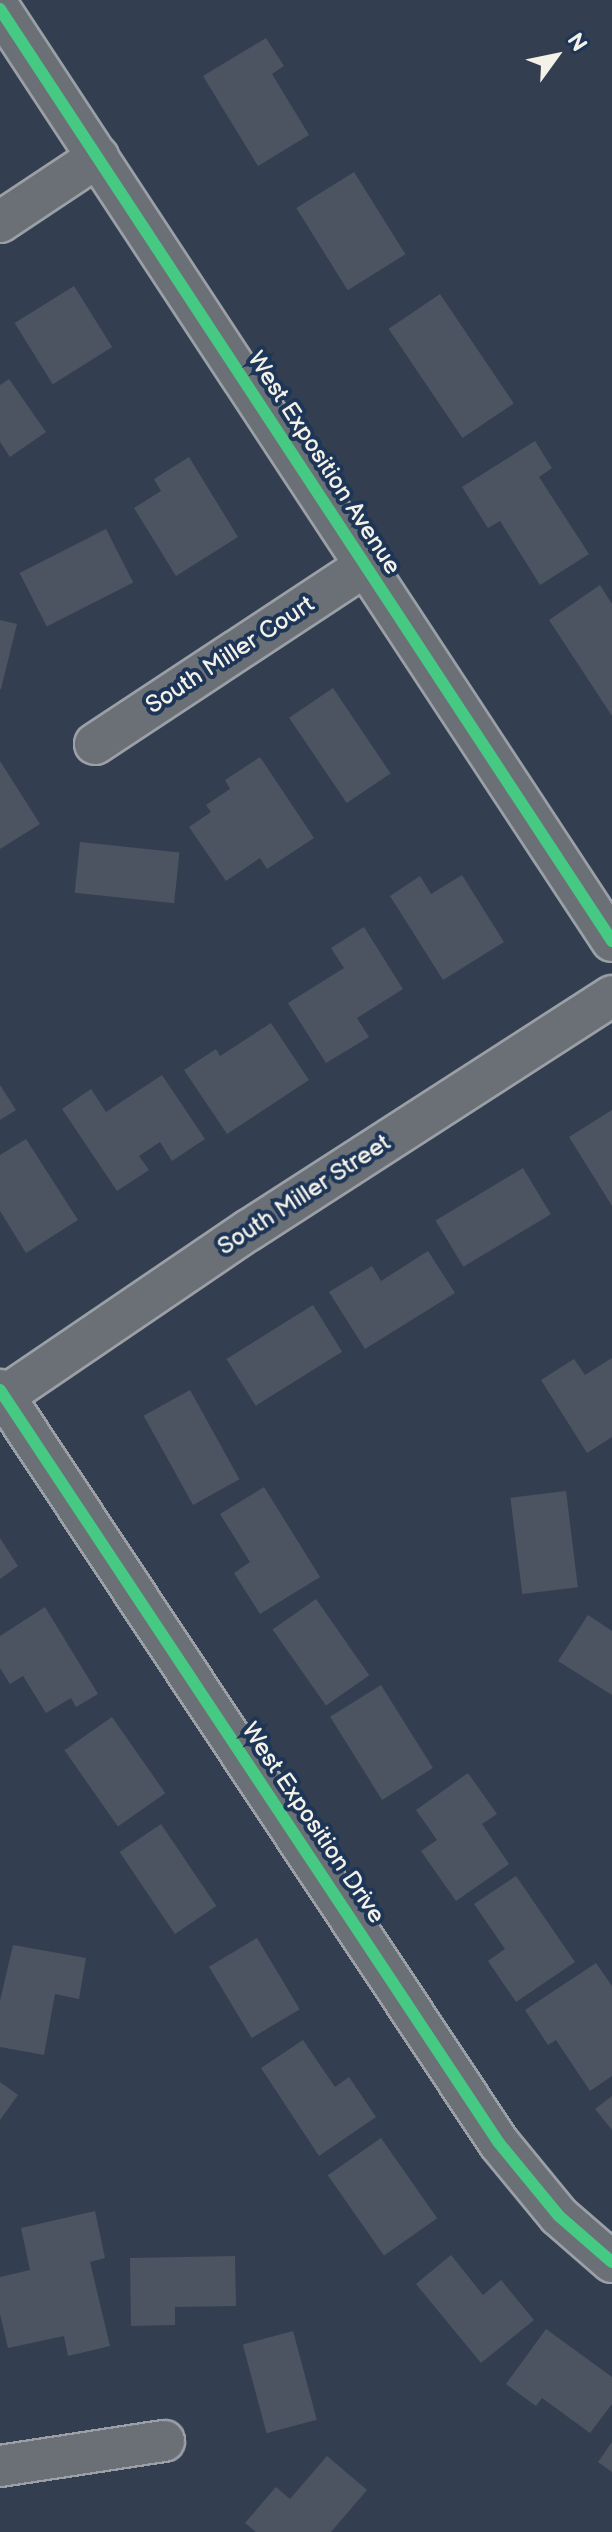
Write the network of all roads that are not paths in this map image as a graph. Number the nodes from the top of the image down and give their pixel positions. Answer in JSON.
{"nodes":[{"id":1,"x":0,"y":9,"type":"edge"},
{"id":2,"x":98,"y":157,"type":"junction"},
{"id":3,"x":0,"y":222,"type":"edge"},
{"id":4,"x":365,"y":566,"type":"junction"},
{"id":5,"x":95,"y":744,"type":"dead end"},
{"id":6,"x":612,"y":941,"type":"edge"},
{"id":7,"x":612,"y":996,"type":"edge"},
{"id":8,"x":2,"y":1395,"type":"edge"},
{"id":9,"x":612,"y":2262,"type":"edge"},
{"id":10,"x":164,"y":2441,"type":"dead end"},
{"id":11,"x":0,"y":2466,"type":"edge"}],
"edges":[{"from":1,"to":2,"type":"street","name":"West Exposition Avenue"},
{"from":2,"to":3,"type":"street"},
{"from":2,"to":4,"type":"street","name":"West Exposition Avenue"},
{"from":4,"to":5,"type":"street","name":"South Miller Court"},
{"from":4,"to":6,"type":"street","name":"West Exposition Avenue"},
{"from":7,"to":8,"type":"street","name":"South Miller Street"},
{"from":8,"to":9,"type":"street","name":"West Exposition Drive"},
{"from":10,"to":11,"type":"street"}]}
